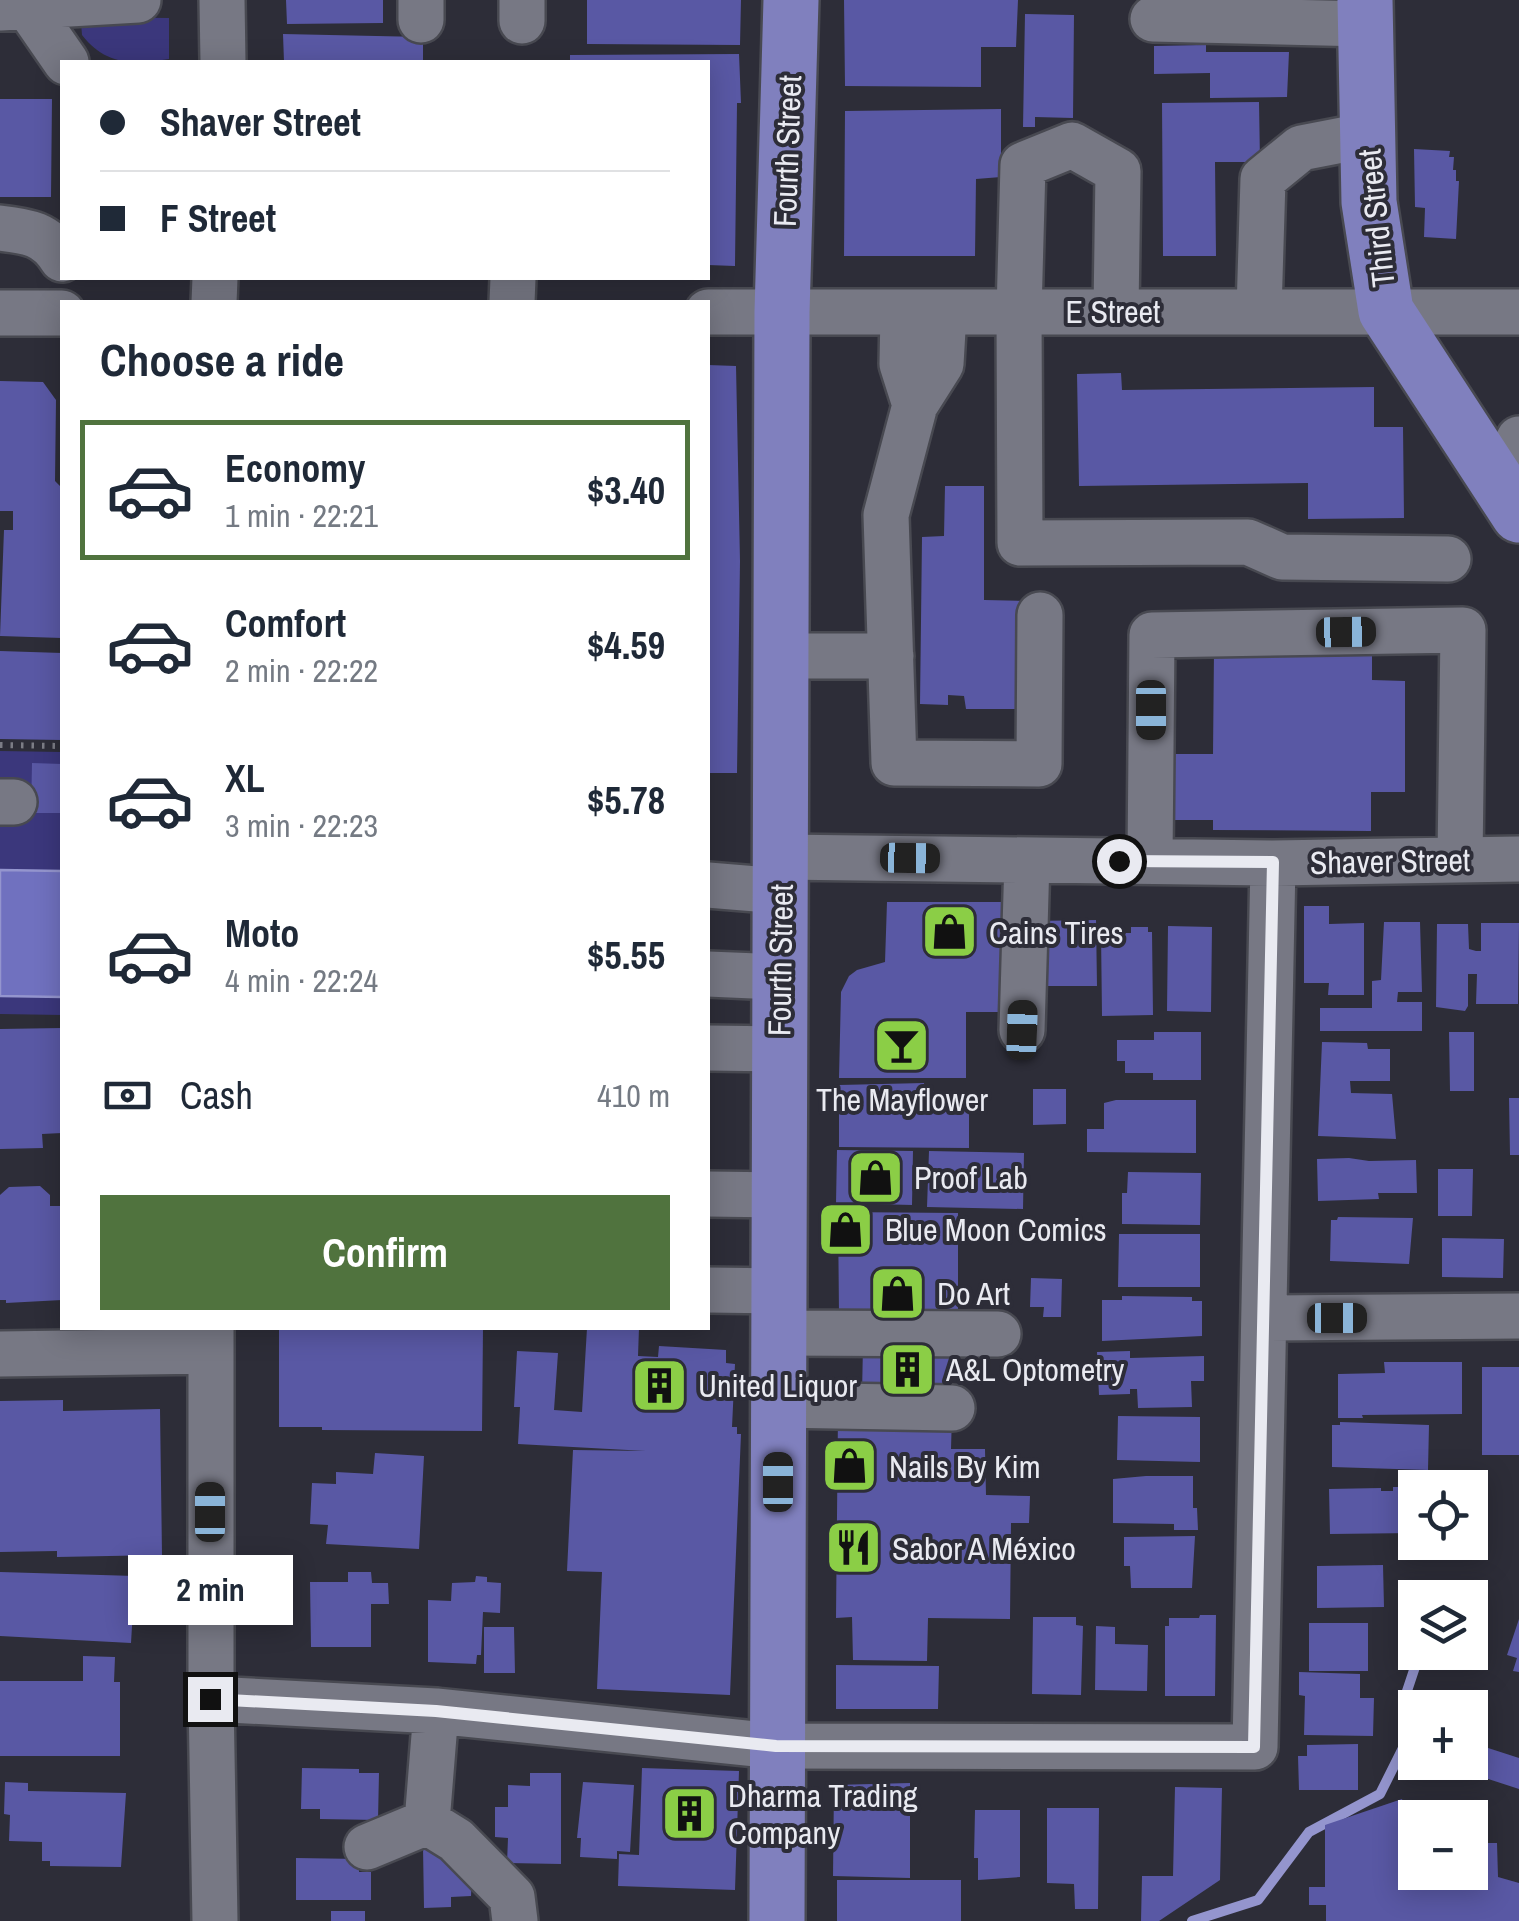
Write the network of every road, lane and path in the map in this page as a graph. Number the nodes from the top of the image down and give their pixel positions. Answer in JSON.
{"nodes":[{"id":1,"x":138,"y":0,"type":"edge"},
{"id":2,"x":222,"y":0,"type":"edge"},
{"id":3,"x":791,"y":0,"type":"edge"},
{"id":4,"x":14,"y":7,"type":"edge"},
{"id":5,"x":1366,"y":12,"type":"edge"},
{"id":6,"x":1153,"y":28,"type":"dead end"},
{"id":7,"x":64,"y":60,"type":"edge"},
{"id":8,"x":222,"y":60,"type":"edge"},
{"id":9,"x":1368,"y":136,"type":"junction"},
{"id":10,"x":0,"y":228,"type":"edge"},
{"id":11,"x":60,"y":256,"type":"edge"},
{"id":12,"x":1116,"y":311,"type":"junction"},
{"id":13,"x":1259,"y":311,"type":"junction"},
{"id":14,"x":1386,"y":311,"type":"junction"},
{"id":15,"x":710,"y":312,"type":"edge"},
{"id":16,"x":782,"y":312,"type":"junction"},
{"id":17,"x":1018,"y":312,"type":"junction"},
{"id":18,"x":1519,"y":312,"type":"edge"},
{"id":19,"x":0,"y":313,"type":"edge"},
{"id":20,"x":60,"y":313,"type":"edge"},
{"id":21,"x":923,"y":314,"type":"junction"},
{"id":22,"x":1512,"y":478,"type":"edge"},
{"id":23,"x":1448,"y":559,"type":"dead end"},
{"id":24,"x":1040,"y":615,"type":"dead end"},
{"id":25,"x":780,"y":656,"type":"junction"},
{"id":26,"x":891,"y":656,"type":"junction"},
{"id":27,"x":0,"y":745,"type":"edge"},
{"id":28,"x":60,"y":746,"type":"edge"},
{"id":29,"x":1519,"y":859,"type":"edge"},
{"id":30,"x":1027,"y":860,"type":"junction"},
{"id":31,"x":1460,"y":860,"type":"junction"},
{"id":32,"x":1150,"y":861,"type":"junction"},
{"id":33,"x":1273,"y":862,"type":"junction"},
{"id":34,"x":780,"y":874,"type":"junction"},
{"id":35,"x":710,"y":885,"type":"edge"},
{"id":36,"x":710,"y":974,"type":"edge"},
{"id":37,"x":779,"y":977,"type":"junction"},
{"id":38,"x":1022,"y":1030,"type":"dead end"},
{"id":39,"x":710,"y":1048,"type":"edge"},
{"id":40,"x":779,"y":1049,"type":"junction"},
{"id":41,"x":710,"y":1194,"type":"edge"},
{"id":42,"x":779,"y":1196,"type":"junction"},
{"id":43,"x":710,"y":1291,"type":"edge"},
{"id":44,"x":778,"y":1312,"type":"junction"},
{"id":45,"x":1519,"y":1316,"type":"edge"},
{"id":46,"x":1264,"y":1318,"type":"junction"},
{"id":47,"x":998,"y":1334,"type":"dead end"},
{"id":48,"x":211,"y":1339,"type":"edge"},
{"id":49,"x":0,"y":1354,"type":"edge"},
{"id":50,"x":778,"y":1405,"type":"junction"},
{"id":51,"x":952,"y":1408,"type":"dead end"},
{"id":52,"x":210,"y":1699,"type":"junction"},
{"id":53,"x":436,"y":1711,"type":"junction"},
{"id":54,"x":776,"y":1746,"type":"junction"},
{"id":55,"x":427,"y":1822,"type":"junction"},
{"id":56,"x":367,"y":1847,"type":"dead end"},
{"id":57,"x":215,"y":1921,"type":"edge"},
{"id":58,"x":515,"y":1921,"type":"edge"},
{"id":59,"x":777,"y":1921,"type":"edge"}],
"edges":[{"from":1,"to":4,"type":"street"},
{"from":2,"to":8,"type":"street"},
{"from":3,"to":16,"type":"main road","name":"Fourth Street"},
{"from":4,"to":7,"type":"street"},
{"from":5,"to":6,"type":"street"},
{"from":5,"to":9,"type":"main road","name":"Third Street"},
{"from":9,"to":13,"type":"street"},
{"from":9,"to":14,"type":"main road","name":"Third Street"},
{"from":10,"to":11,"type":"street"},
{"from":12,"to":13,"type":"street","name":"E Street"},
{"from":12,"to":17,"type":"street","name":"E Street"},
{"from":12,"to":17,"type":"street"},
{"from":13,"to":14,"type":"street","name":"E Street"},
{"from":14,"to":18,"type":"street","name":"E Street"},
{"from":14,"to":22,"type":"main road","name":"Third Street"},
{"from":15,"to":16,"type":"street","name":"E Street"},
{"from":16,"to":21,"type":"street","name":"E Street"},
{"from":16,"to":25,"type":"main road","name":"Fourth Street"},
{"from":17,"to":21,"type":"street","name":"E Street"},
{"from":17,"to":23,"type":"street"},
{"from":19,"to":20,"type":"street"},
{"from":21,"to":26,"type":"street"},
{"from":24,"to":26,"type":"street"},
{"from":25,"to":26,"type":"street"},
{"from":25,"to":34,"type":"main road","name":"Fourth Street"},
{"from":27,"to":28,"type":"path"},
{"from":29,"to":31,"type":"street","name":"Shaver Street"},
{"from":30,"to":32,"type":"street","name":"Shaver Street"},
{"from":30,"to":34,"type":"street","name":"Shaver Street"},
{"from":30,"to":38,"type":"street"},
{"from":31,"to":32,"type":"street"},
{"from":31,"to":33,"type":"street","name":"Shaver Street"},
{"from":32,"to":33,"type":"street","name":"Shaver Street"},
{"from":33,"to":46,"type":"street"},
{"from":34,"to":35,"type":"street","name":"Shaver Street"},
{"from":34,"to":37,"type":"main road","name":"Fourth Street"},
{"from":36,"to":37,"type":"street"},
{"from":37,"to":40,"type":"main road","name":"Fourth Street"},
{"from":39,"to":40,"type":"street"},
{"from":40,"to":42,"type":"main road","name":"Fourth Street"},
{"from":41,"to":42,"type":"street"},
{"from":42,"to":44,"type":"main road","name":"Fourth Street"},
{"from":43,"to":44,"type":"street"},
{"from":44,"to":47,"type":"street"},
{"from":44,"to":50,"type":"main road","name":"Fourth Street"},
{"from":45,"to":46,"type":"street"},
{"from":46,"to":54,"type":"street"},
{"from":48,"to":49,"type":"street"},
{"from":48,"to":52,"type":"street"},
{"from":50,"to":51,"type":"street"},
{"from":50,"to":54,"type":"main road","name":"Fourth Street"},
{"from":52,"to":53,"type":"street"},
{"from":52,"to":57,"type":"street"},
{"from":53,"to":54,"type":"street"},
{"from":53,"to":55,"type":"street"},
{"from":54,"to":59,"type":"main road","name":"Fourth Street"},
{"from":55,"to":56,"type":"street"},
{"from":55,"to":58,"type":"street"}]}
